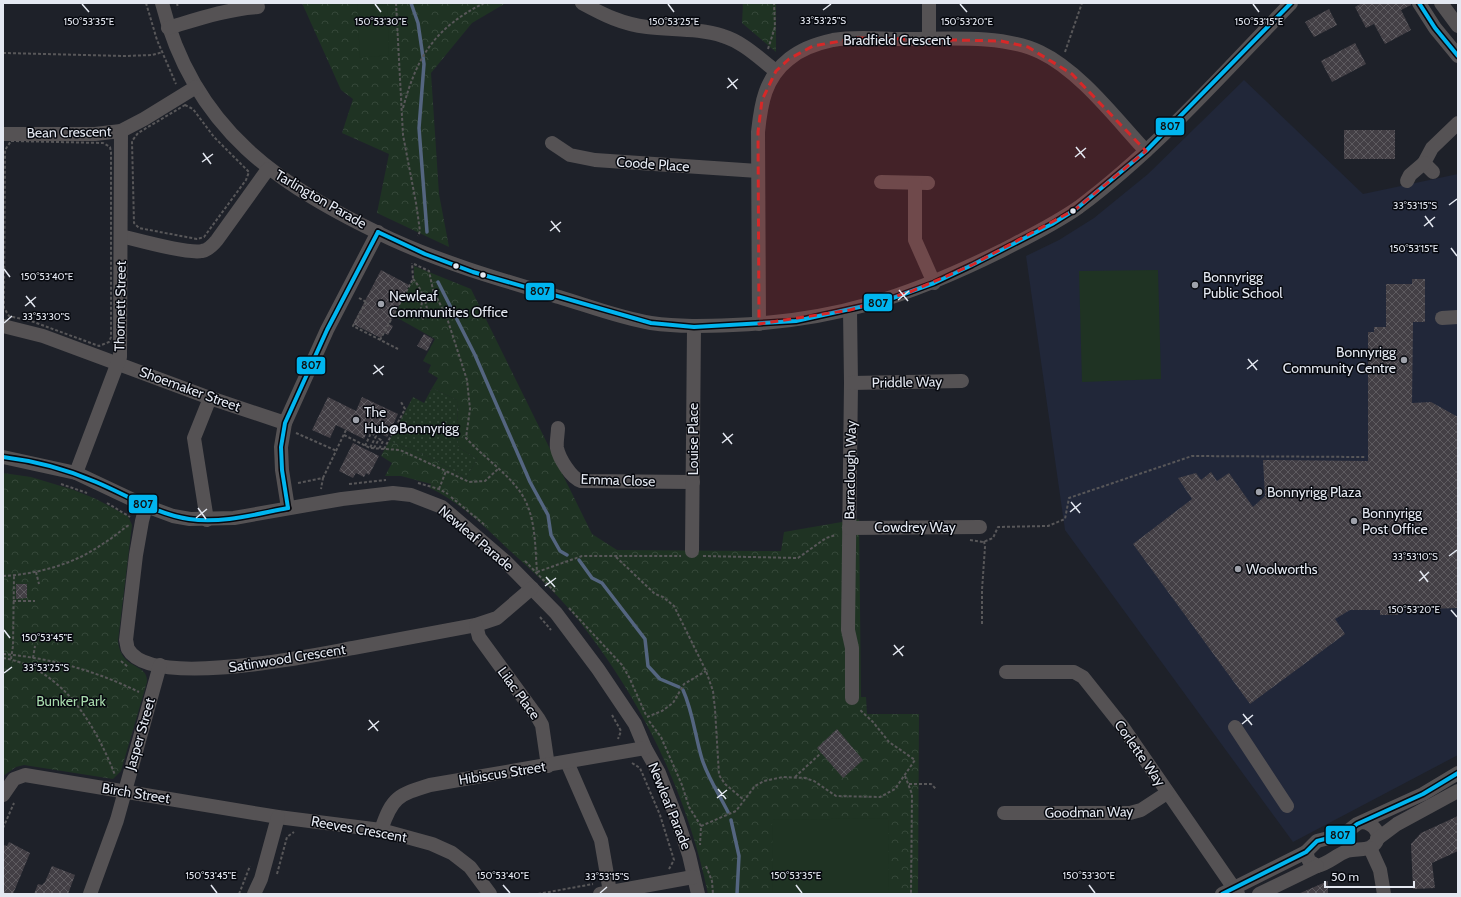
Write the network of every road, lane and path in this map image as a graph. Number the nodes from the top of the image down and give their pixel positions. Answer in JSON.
{"nodes":[{"id":1,"x":146,"y":3,"type":"edge"},
{"id":2,"x":162,"y":3,"type":"edge"},
{"id":3,"x":177,"y":3,"type":"edge"},
{"id":4,"x":396,"y":3,"type":"edge"},
{"id":5,"x":439,"y":3,"type":"edge"},
{"id":6,"x":469,"y":3,"type":"edge"},
{"id":7,"x":484,"y":3,"type":"edge"},
{"id":8,"x":582,"y":3,"type":"edge"},
{"id":9,"x":774,"y":3,"type":"edge"},
{"id":10,"x":929,"y":3,"type":"edge"},
{"id":11,"x":1082,"y":3,"type":"edge"},
{"id":12,"x":1291,"y":3,"type":"edge"},
{"id":13,"x":1419,"y":3,"type":"edge"},
{"id":14,"x":1441,"y":3,"type":"edge"},
{"id":15,"x":258,"y":7,"type":"dead end"},
{"id":16,"x":178,"y":9,"type":"dead end"},
{"id":17,"x":1458,"y":26,"type":"edge"},
{"id":18,"x":168,"y":28,"type":"junction"},
{"id":19,"x":929,"y":39,"type":"junction"},
{"id":20,"x":169,"y":49,"type":"junction"},
{"id":21,"x":3,"y":53,"type":"edge"},
{"id":22,"x":1458,"y":56,"type":"edge"},
{"id":23,"x":762,"y":61,"type":"junction"},
{"id":24,"x":1061,"y":65,"type":"junction"},
{"id":25,"x":776,"y":71,"type":"junction"},
{"id":26,"x":173,"y":86,"type":"dead end"},
{"id":27,"x":196,"y":87,"type":"junction"},
{"id":28,"x":402,"y":111,"type":"junction"},
{"id":29,"x":1458,"y":123,"type":"edge"},
{"id":30,"x":121,"y":131,"type":"junction"},
{"id":31,"x":3,"y":134,"type":"edge"},
{"id":32,"x":552,"y":143,"type":"dead end"},
{"id":33,"x":1146,"y":151,"type":"junction"},
{"id":34,"x":111,"y":152,"type":"joint"},
{"id":35,"x":268,"y":169,"type":"junction"},
{"id":36,"x":758,"y":171,"type":"junction"},
{"id":37,"x":249,"y":172,"type":"joint"},
{"id":38,"x":1407,"y":181,"type":"dead end"},
{"id":39,"x":881,"y":182,"type":"dead end"},
{"id":40,"x":378,"y":232,"type":"junction"},
{"id":41,"x":121,"y":236,"type":"junction"},
{"id":42,"x":418,"y":236,"type":"dead end"},
{"id":43,"x":409,"y":262,"type":"dead end"},
{"id":44,"x":412,"y":263,"type":"junction"},
{"id":45,"x":412,"y":279,"type":"junction"},
{"id":46,"x":934,"y":282,"type":"junction"},
{"id":47,"x":359,"y":298,"type":"dead end"},
{"id":48,"x":423,"y":298,"type":"junction"},
{"id":49,"x":850,"y":310,"type":"junction"},
{"id":50,"x":1458,"y":317,"type":"edge"},
{"id":51,"x":1442,"y":318,"type":"dead end"},
{"id":52,"x":759,"y":324,"type":"junction"},
{"id":53,"x":3,"y":326,"type":"edge"},
{"id":54,"x":694,"y":327,"type":"junction"},
{"id":55,"x":380,"y":340,"type":"junction"},
{"id":56,"x":398,"y":349,"type":"dead end"},
{"id":57,"x":118,"y":363,"type":"junction"},
{"id":58,"x":962,"y":381,"type":"dead end"},
{"id":59,"x":851,"y":383,"type":"junction"},
{"id":60,"x":210,"y":398,"type":"junction"},
{"id":61,"x":401,"y":402,"type":"dead end"},
{"id":62,"x":285,"y":423,"type":"junction"},
{"id":63,"x":558,"y":428,"type":"dead end"},
{"id":64,"x":346,"y":430,"type":"dead end"},
{"id":65,"x":296,"y":433,"type":"dead end"},
{"id":66,"x":344,"y":435,"type":"junction"},
{"id":67,"x":366,"y":446,"type":"junction"},
{"id":68,"x":370,"y":448,"type":"junction"},
{"id":69,"x":374,"y":448,"type":"junction"},
{"id":70,"x":379,"y":449,"type":"junction"},
{"id":71,"x":384,"y":449,"type":"junction"},
{"id":72,"x":337,"y":451,"type":"junction"},
{"id":73,"x":3,"y":457,"type":"edge"},
{"id":74,"x":1365,"y":457,"type":"dead end"},
{"id":75,"x":498,"y":469,"type":"junction"},
{"id":76,"x":446,"y":471,"type":"junction"},
{"id":77,"x":76,"y":473,"type":"junction"},
{"id":78,"x":324,"y":478,"type":"junction"},
{"id":79,"x":693,"y":482,"type":"junction"},
{"id":80,"x":59,"y":483,"type":"dead end"},
{"id":81,"x":298,"y":483,"type":"dead end"},
{"id":82,"x":321,"y":488,"type":"dead end"},
{"id":83,"x":438,"y":489,"type":"dead end"},
{"id":84,"x":89,"y":495,"type":"dead end"},
{"id":85,"x":102,"y":501,"type":"dead end"},
{"id":86,"x":146,"y":506,"type":"junction"},
{"id":87,"x":288,"y":508,"type":"junction"},
{"id":88,"x":130,"y":516,"type":"dead end"},
{"id":89,"x":207,"y":520,"type":"junction"},
{"id":90,"x":129,"y":524,"type":"dead end"},
{"id":91,"x":980,"y":527,"type":"joint"},
{"id":92,"x":849,"y":528,"type":"junction"},
{"id":93,"x":966,"y":537,"type":"dead end"},
{"id":94,"x":984,"y":542,"type":"junction"},
{"id":95,"x":692,"y":550,"type":"dead end"},
{"id":96,"x":615,"y":556,"type":"dead end"},
{"id":97,"x":36,"y":572,"type":"junction"},
{"id":98,"x":537,"y":572,"type":"dead end"},
{"id":99,"x":3,"y":576,"type":"edge"},
{"id":100,"x":14,"y":576,"type":"junction"},
{"id":101,"x":38,"y":584,"type":"dead end"},
{"id":102,"x":532,"y":588,"type":"junction"},
{"id":103,"x":13,"y":601,"type":"junction"},
{"id":104,"x":35,"y":601,"type":"dead end"},
{"id":105,"x":539,"y":616,"type":"dead end"},
{"id":106,"x":982,"y":624,"type":"dead end"},
{"id":107,"x":476,"y":625,"type":"junction"},
{"id":108,"x":553,"y":632,"type":"dead end"},
{"id":109,"x":35,"y":646,"type":"dead end"},
{"id":110,"x":3,"y":654,"type":"edge"},
{"id":111,"x":11,"y":654,"type":"junction"},
{"id":112,"x":3,"y":658,"type":"edge"},
{"id":113,"x":33,"y":658,"type":"junction"},
{"id":114,"x":11,"y":659,"type":"junction"},
{"id":115,"x":160,"y":665,"type":"junction"},
{"id":116,"x":706,"y":671,"type":"junction"},
{"id":117,"x":1006,"y":672,"type":"dead end"},
{"id":118,"x":139,"y":692,"type":"dead end"},
{"id":119,"x":852,"y":698,"type":"joint"},
{"id":120,"x":612,"y":714,"type":"dead end"},
{"id":121,"x":647,"y":717,"type":"dead end"},
{"id":122,"x":1235,"y":727,"type":"dead end"},
{"id":123,"x":621,"y":731,"type":"dead end"},
{"id":124,"x":645,"y":748,"type":"junction"},
{"id":125,"x":821,"y":753,"type":"dead end"},
{"id":126,"x":567,"y":762,"type":"junction"},
{"id":127,"x":548,"y":766,"type":"junction"},
{"id":128,"x":640,"y":768,"type":"dead end"},
{"id":129,"x":1458,"y":773,"type":"edge"},
{"id":130,"x":115,"y":775,"type":"dead end"},
{"id":131,"x":905,"y":776,"type":"junction"},
{"id":132,"x":795,"y":777,"type":"junction"},
{"id":133,"x":909,"y":784,"type":"junction"},
{"id":134,"x":936,"y":789,"type":"dead end"},
{"id":135,"x":124,"y":791,"type":"junction"},
{"id":136,"x":1458,"y":792,"type":"edge"},
{"id":137,"x":1167,"y":793,"type":"junction"},
{"id":138,"x":10,"y":796,"type":"edge"},
{"id":139,"x":744,"y":800,"type":"junction"},
{"id":140,"x":1287,"y":806,"type":"dead end"},
{"id":141,"x":1004,"y":813,"type":"dead end"},
{"id":142,"x":278,"y":817,"type":"junction"},
{"id":143,"x":1362,"y":822,"type":"junction"},
{"id":144,"x":701,"y":826,"type":"dead end"},
{"id":145,"x":3,"y":828,"type":"edge"},
{"id":146,"x":296,"y":830,"type":"dead end"},
{"id":147,"x":381,"y":830,"type":"junction"},
{"id":148,"x":1374,"y":843,"type":"junction"},
{"id":149,"x":1306,"y":852,"type":"junction"},
{"id":150,"x":252,"y":862,"type":"dead end"},
{"id":151,"x":1317,"y":866,"type":"junction"},
{"id":152,"x":668,"y":870,"type":"dead end"},
{"id":153,"x":276,"y":877,"type":"dead end"},
{"id":154,"x":693,"y":877,"type":"junction"},
{"id":155,"x":1231,"y":892,"type":"edge"},
{"id":156,"x":610,"y":893,"type":"edge"},
{"id":157,"x":90,"y":894,"type":"edge"},
{"id":158,"x":239,"y":894,"type":"edge"},
{"id":159,"x":254,"y":894,"type":"edge"},
{"id":160,"x":490,"y":894,"type":"edge"},
{"id":161,"x":698,"y":894,"type":"edge"},
{"id":162,"x":911,"y":894,"type":"edge"},
{"id":163,"x":1259,"y":894,"type":"edge"},
{"id":164,"x":1384,"y":894,"type":"edge"}],
"edges":[{"from":1,"to":20,"type":"path"},
{"from":2,"to":18,"type":"street","name":"Tarlington Parade"},
{"from":3,"to":16,"type":"path"},
{"from":4,"to":28,"type":"path"},
{"from":5,"to":6,"type":"path"},
{"from":7,"to":28,"type":"path"},
{"from":8,"to":23,"type":"street"},
{"from":9,"to":23,"type":"path"},
{"from":10,"to":19,"type":"street"},
{"from":11,"to":24,"type":"path"},
{"from":12,"to":33,"type":"street","name":"Tarlington Parade"},
{"from":13,"to":22,"type":"street"},
{"from":14,"to":17,"type":"street"},
{"from":15,"to":18,"type":"street"},
{"from":18,"to":20,"type":"street","name":"Tarlington Parade"},
{"from":19,"to":24,"type":"street","name":"Bradfield Crescent"},
{"from":19,"to":25,"type":"street","name":"Bradfield Crescent"},
{"from":20,"to":21,"type":"path"},
{"from":20,"to":26,"type":"path"},
{"from":20,"to":27,"type":"street","name":"Tarlington Parade"},
{"from":23,"to":25,"type":"street"},
{"from":24,"to":33,"type":"street","name":"Bradfield Crescent"},
{"from":25,"to":36,"type":"street","name":"Bradfield Crescent"},
{"from":27,"to":30,"type":"street","name":"Bean Crescent"},
{"from":27,"to":35,"type":"street","name":"Tarlington Parade"},
{"from":28,"to":42,"type":"path"},
{"from":29,"to":38,"type":"street"},
{"from":30,"to":31,"type":"street","name":"Bean Crescent"},
{"from":30,"to":41,"type":"street","name":"Thornett Street"},
{"from":32,"to":36,"type":"street","name":"Coode Place"},
{"from":33,"to":46,"type":"street","name":"Tarlington Parade"},
{"from":34,"to":34,"type":"path"},
{"from":35,"to":40,"type":"street","name":"Tarlington Parade"},
{"from":35,"to":41,"type":"street"},
{"from":36,"to":52,"type":"street","name":"Bradfield Crescent"},
{"from":37,"to":37,"type":"path"},
{"from":39,"to":46,"type":"street"},
{"from":40,"to":54,"type":"street","name":"Tarlington Parade"},
{"from":40,"to":62,"type":"street"},
{"from":41,"to":57,"type":"street","name":"Thornett Street"},
{"from":43,"to":44,"type":"path"},
{"from":44,"to":45,"type":"path"},
{"from":44,"to":75,"type":"path"},
{"from":45,"to":48,"type":"path"},
{"from":45,"to":55,"type":"path"},
{"from":46,"to":49,"type":"street","name":"Tarlington Parade"},
{"from":47,"to":55,"type":"path"},
{"from":48,"to":48,"type":"path"},
{"from":49,"to":52,"type":"street","name":"Tarlington Parade"},
{"from":49,"to":59,"type":"street","name":"Barraclough Way"},
{"from":50,"to":51,"type":"street"},
{"from":52,"to":54,"type":"street","name":"Tarlington Parade"},
{"from":53,"to":57,"type":"street","name":"Shoemaker Street"},
{"from":54,"to":79,"type":"street","name":"Louise Place"},
{"from":55,"to":56,"type":"path"},
{"from":57,"to":60,"type":"street","name":"Shoemaker Street"},
{"from":57,"to":77,"type":"street","name":"Thornett Street"},
{"from":58,"to":59,"type":"street","name":"Priddle Way"},
{"from":59,"to":92,"type":"street","name":"Barraclough Way"},
{"from":60,"to":62,"type":"street","name":"Shoemaker Street"},
{"from":60,"to":89,"type":"street"},
{"from":61,"to":71,"type":"path"},
{"from":62,"to":87,"type":"street"},
{"from":63,"to":79,"type":"street","name":"Emma Close"},
{"from":64,"to":66,"type":"path"},
{"from":65,"to":72,"type":"path"},
{"from":66,"to":67,"type":"path"},
{"from":66,"to":72,"type":"path"},
{"from":67,"to":68,"type":"path"},
{"from":67,"to":68,"type":"path"},
{"from":68,"to":69,"type":"path"},
{"from":69,"to":70,"type":"path"},
{"from":69,"to":70,"type":"path"},
{"from":70,"to":71,"type":"path"},
{"from":71,"to":76,"type":"path"},
{"from":72,"to":78,"type":"path"},
{"from":73,"to":77,"type":"street","name":"Newleaf Parade"},
{"from":74,"to":94,"type":"path"},
{"from":75,"to":76,"type":"path"},
{"from":75,"to":98,"type":"path"},
{"from":76,"to":83,"type":"path"},
{"from":77,"to":86,"type":"street","name":"Newleaf Parade"},
{"from":78,"to":81,"type":"path"},
{"from":78,"to":82,"type":"path"},
{"from":79,"to":95,"type":"street","name":"Louise Place"},
{"from":80,"to":84,"type":"path"},
{"from":85,"to":88,"type":"path"},
{"from":86,"to":89,"type":"street","name":"Newleaf Parade"},
{"from":86,"to":115,"type":"street","name":"Satinwood Crescent"},
{"from":87,"to":89,"type":"street","name":"Newleaf Parade"},
{"from":87,"to":102,"type":"street","name":"Newleaf Parade"},
{"from":90,"to":97,"type":"path"},
{"from":91,"to":92,"type":"street","name":"Cowdrey Way"},
{"from":91,"to":94,"type":"path"},
{"from":92,"to":119,"type":"street","name":"Barraclough Way"},
{"from":93,"to":94,"type":"path"},
{"from":94,"to":106,"type":"path"},
{"from":96,"to":116,"type":"path"},
{"from":97,"to":100,"type":"path"},
{"from":97,"to":101,"type":"path"},
{"from":99,"to":100,"type":"path"},
{"from":100,"to":103,"type":"path"},
{"from":102,"to":107,"type":"street","name":"Satinwood Crescent"},
{"from":102,"to":124,"type":"street","name":"Newleaf Parade"},
{"from":103,"to":104,"type":"path"},
{"from":103,"to":111,"type":"path"},
{"from":105,"to":108,"type":"path"},
{"from":107,"to":115,"type":"street","name":"Satinwood Crescent"},
{"from":107,"to":127,"type":"street","name":"Lilac Place"},
{"from":109,"to":113,"type":"path"},
{"from":110,"to":111,"type":"path"},
{"from":111,"to":113,"type":"path"},
{"from":111,"to":114,"type":"path"},
{"from":112,"to":114,"type":"path"},
{"from":113,"to":118,"type":"path"},
{"from":114,"to":130,"type":"path"},
{"from":115,"to":135,"type":"street","name":"Jasper Street"},
{"from":116,"to":121,"type":"path"},
{"from":116,"to":139,"type":"path"},
{"from":117,"to":137,"type":"street","name":"Corlette Way"},
{"from":119,"to":131,"type":"path"},
{"from":120,"to":123,"type":"path"},
{"from":122,"to":140,"type":"street"},
{"from":124,"to":126,"type":"street","name":"Hibiscus Street"},
{"from":124,"to":154,"type":"street","name":"Newleaf Parade"},
{"from":125,"to":132,"type":"path"},
{"from":126,"to":127,"type":"street","name":"Hibiscus Street"},
{"from":126,"to":156,"type":"street"},
{"from":127,"to":147,"type":"street","name":"Hibiscus Street"},
{"from":128,"to":152,"type":"path"},
{"from":129,"to":143,"type":"street"},
{"from":131,"to":132,"type":"path"},
{"from":131,"to":133,"type":"path"},
{"from":132,"to":139,"type":"path"},
{"from":133,"to":134,"type":"path"},
{"from":133,"to":162,"type":"path"},
{"from":135,"to":138,"type":"street","name":"Birch Street"},
{"from":135,"to":142,"type":"street","name":"Birch Street"},
{"from":135,"to":157,"type":"street","name":"Jasper Street"},
{"from":136,"to":148,"type":"street"},
{"from":137,"to":141,"type":"street","name":"Goodman Way"},
{"from":137,"to":155,"type":"street","name":"Corlette Way"},
{"from":138,"to":145,"type":"path"},
{"from":139,"to":144,"type":"path"},
{"from":142,"to":147,"type":"street","name":"Reeves Crescent"},
{"from":142,"to":159,"type":"street"},
{"from":143,"to":148,"type":"street"},
{"from":143,"to":149,"type":"street"},
{"from":146,"to":153,"type":"path"},
{"from":147,"to":160,"type":"street","name":"Reeves Crescent"},
{"from":148,"to":151,"type":"street"},
{"from":148,"to":164,"type":"street"},
{"from":149,"to":151,"type":"street"},
{"from":149,"to":155,"type":"street"},
{"from":150,"to":158,"type":"path"},
{"from":151,"to":163,"type":"street"},
{"from":154,"to":156,"type":"street"},
{"from":154,"to":161,"type":"street","name":"Newleaf Parade"}]}
